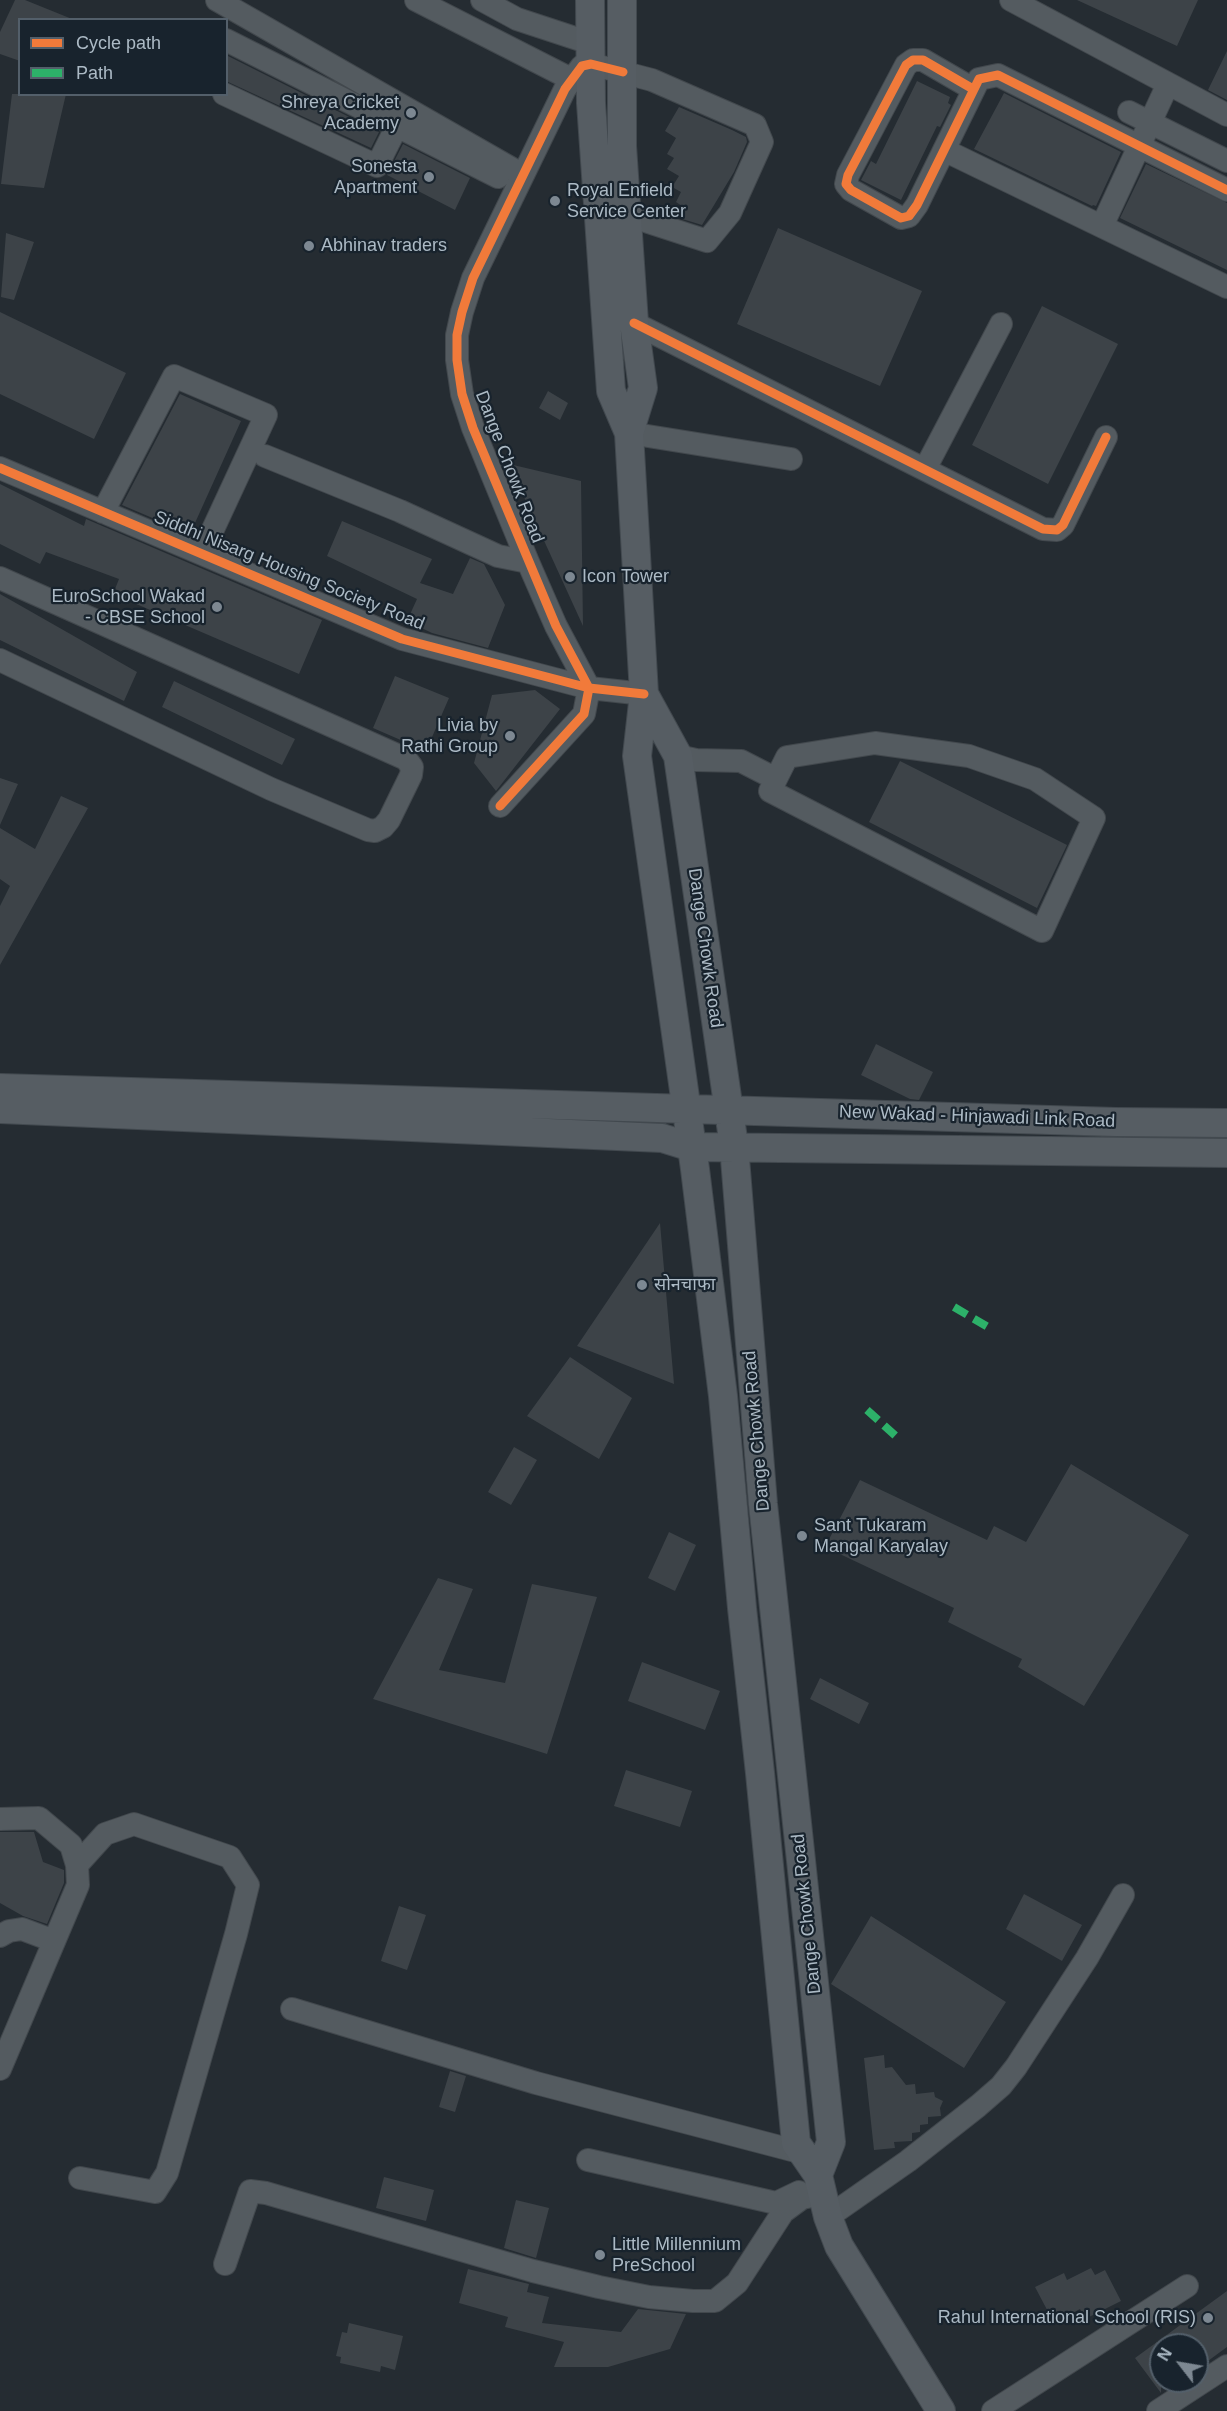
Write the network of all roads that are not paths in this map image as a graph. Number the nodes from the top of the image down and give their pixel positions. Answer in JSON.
{"nodes":[{"id":1,"x":217,"y":0,"type":"edge"},
{"id":2,"x":416,"y":0,"type":"edge"},
{"id":3,"x":482,"y":0,"type":"edge"},
{"id":4,"x":590,"y":0,"type":"edge"},
{"id":5,"x":622,"y":0,"type":"edge"},
{"id":6,"x":1011,"y":0,"type":"edge"},
{"id":7,"x":228,"y":41,"type":"edge"},
{"id":8,"x":584,"y":62,"type":"junction"},
{"id":9,"x":623,"y":72,"type":"junction"},
{"id":10,"x":1168,"y":84,"type":"junction"},
{"id":11,"x":973,"y":89,"type":"junction"},
{"id":12,"x":228,"y":96,"type":"edge"},
{"id":13,"x":1129,"y":112,"type":"dead end"},
{"id":14,"x":1227,"y":116,"type":"edge"},
{"id":15,"x":1151,"y":123,"type":"junction"},
{"id":16,"x":397,"y":126,"type":"junction"},
{"id":17,"x":1141,"y":146,"type":"junction"},
{"id":18,"x":944,"y":150,"type":"junction"},
{"id":19,"x":1227,"y":161,"type":"edge"},
{"id":20,"x":520,"y":181,"type":"junction"},
{"id":21,"x":1227,"y":190,"type":"edge"},
{"id":22,"x":627,"y":215,"type":"junction"},
{"id":23,"x":1102,"y":226,"type":"junction"},
{"id":24,"x":1227,"y":286,"type":"edge"},
{"id":25,"x":634,"y":323,"type":"junction"},
{"id":26,"x":1001,"y":324,"type":"dead end"},
{"id":27,"x":629,"y":433,"type":"junction"},
{"id":28,"x":1106,"y":437,"type":"dead end"},
{"id":29,"x":266,"y":456,"type":"dead end"},
{"id":30,"x":791,"y":459,"type":"dead end"},
{"id":31,"x":0,"y":468,"type":"edge"},
{"id":32,"x":925,"y":469,"type":"junction"},
{"id":33,"x":103,"y":512,"type":"junction"},
{"id":34,"x":202,"y":554,"type":"junction"},
{"id":35,"x":528,"y":562,"type":"junction"},
{"id":36,"x":0,"y":578,"type":"edge"},
{"id":37,"x":0,"y":660,"type":"edge"},
{"id":38,"x":589,"y":688,"type":"junction"},
{"id":39,"x":644,"y":694,"type":"junction"},
{"id":40,"x":678,"y":756,"type":"junction"},
{"id":41,"x":776,"y":779,"type":"junction"},
{"id":42,"x":500,"y":806,"type":"dead end"},
{"id":43,"x":0,"y":1088,"type":"edge"},
{"id":44,"x":687,"y":1108,"type":"junction"},
{"id":45,"x":0,"y":1109,"type":"edge"},
{"id":46,"x":728,"y":1110,"type":"junction"},
{"id":47,"x":1116,"y":1122,"type":"junction"},
{"id":48,"x":1227,"y":1123,"type":"edge"},
{"id":49,"x":734,"y":1146,"type":"junction"},
{"id":50,"x":692,"y":1147,"type":"junction"},
{"id":51,"x":1115,"y":1152,"type":"junction"},
{"id":52,"x":1227,"y":1153,"type":"edge"},
{"id":53,"x":792,"y":1766,"type":"junction"},
{"id":54,"x":760,"y":1773,"type":"junction"},
{"id":55,"x":0,"y":1819,"type":"edge"},
{"id":56,"x":77,"y":1865,"type":"junction"},
{"id":57,"x":1123,"y":1895,"type":"dead end"},
{"id":58,"x":0,"y":1936,"type":"edge"},
{"id":59,"x":54,"y":1941,"type":"junction"},
{"id":60,"x":292,"y":2009,"type":"dead end"},
{"id":61,"x":1,"y":2064,"type":"edge"},
{"id":62,"x":588,"y":2160,"type":"dead end"},
{"id":63,"x":80,"y":2178,"type":"dead end"},
{"id":64,"x":818,"y":2184,"type":"junction"},
{"id":65,"x":225,"y":2264,"type":"dead end"},
{"id":66,"x":1187,"y":2286,"type":"dead end"},
{"id":67,"x":1227,"y":2366,"type":"edge"},
{"id":68,"x":941,"y":2411,"type":"edge"},
{"id":69,"x":993,"y":2411,"type":"edge"},
{"id":70,"x":1158,"y":2411,"type":"edge"}],
"edges":[{"from":1,"to":20,"type":"street"},
{"from":2,"to":8,"type":"street"},
{"from":3,"to":8,"type":"street"},
{"from":4,"to":8,"type":"main road","name":"Dange Chowk Road"},
{"from":5,"to":9,"type":"main road","name":"Dange Chowk Road"},
{"from":6,"to":10,"type":"street"},
{"from":7,"to":16,"type":"street"},
{"from":8,"to":9,"type":"street"},
{"from":8,"to":20,"type":"street","name":"Dange Chowk Road"},
{"from":8,"to":27,"type":"main road","name":"Dange Chowk Road"},
{"from":9,"to":22,"type":"main road","name":"Dange Chowk Road"},
{"from":9,"to":22,"type":"street"},
{"from":10,"to":14,"type":"street"},
{"from":10,"to":15,"type":"street"},
{"from":11,"to":17,"type":"street"},
{"from":11,"to":18,"type":"street"},
{"from":11,"to":18,"type":"street"},
{"from":12,"to":16,"type":"street"},
{"from":13,"to":15,"type":"street"},
{"from":15,"to":17,"type":"street"},
{"from":15,"to":19,"type":"street"},
{"from":16,"to":20,"type":"street"},
{"from":17,"to":21,"type":"street"},
{"from":17,"to":23,"type":"street"},
{"from":18,"to":23,"type":"street"},
{"from":20,"to":35,"type":"street","name":"Dange Chowk Road"},
{"from":22,"to":25,"type":"main road","name":"Dange Chowk Road"},
{"from":23,"to":24,"type":"street"},
{"from":25,"to":27,"type":"main road","name":"Dange Chowk Road"},
{"from":25,"to":32,"type":"street"},
{"from":26,"to":32,"type":"street"},
{"from":27,"to":30,"type":"street"},
{"from":27,"to":39,"type":"main road","name":"Dange Chowk Road"},
{"from":28,"to":32,"type":"street"},
{"from":29,"to":35,"type":"street"},
{"from":31,"to":33,"type":"street","name":"Siddhi Nisarg Housing Society Road"},
{"from":33,"to":34,"type":"street","name":"Siddhi Nisarg Housing Society Road"},
{"from":33,"to":34,"type":"street"},
{"from":34,"to":38,"type":"street","name":"Siddhi Nisarg Housing Society Road"},
{"from":35,"to":38,"type":"street","name":"Dange Chowk Road"},
{"from":36,"to":37,"type":"street"},
{"from":38,"to":39,"type":"street","name":"Siddhi Nisarg Housing Society Road"},
{"from":38,"to":42,"type":"street"},
{"from":39,"to":40,"type":"main road","name":"Dange Chowk Road"},
{"from":39,"to":44,"type":"main road","name":"Dange Chowk Road"},
{"from":40,"to":41,"type":"street"},
{"from":40,"to":46,"type":"main road","name":"Dange Chowk Road"},
{"from":41,"to":41,"type":"street"},
{"from":43,"to":44,"type":"main road","name":"New Wakad - Hinjawadi Link Road"},
{"from":44,"to":46,"type":"main road","name":"New Wakad - Hinjawadi Link Road"},
{"from":44,"to":50,"type":"main road","name":"Dange Chowk Road"},
{"from":45,"to":50,"type":"main road","name":"New Wakad - Hinjawadi Link Road"},
{"from":46,"to":47,"type":"main road","name":"New Wakad - Hinjawadi Link Road"},
{"from":46,"to":49,"type":"main road","name":"Dange Chowk Road"},
{"from":47,"to":48,"type":"main road","name":"New Wakad - Hinjawadi Link Road"},
{"from":47,"to":51,"type":"main road"},
{"from":49,"to":50,"type":"main road","name":"New Wakad - Hinjawadi Link Road"},
{"from":49,"to":51,"type":"main road","name":"New Wakad - Hinjawadi Link Road"},
{"from":49,"to":53,"type":"main road","name":"Dange Chowk Road"},
{"from":50,"to":54,"type":"main road","name":"Dange Chowk Road"},
{"from":51,"to":52,"type":"main road","name":"New Wakad - Hinjawadi Link Road"},
{"from":53,"to":54,"type":"main road"},
{"from":53,"to":64,"type":"main road","name":"Dange Chowk Road"},
{"from":54,"to":64,"type":"main road","name":"Dange Chowk Road"},
{"from":55,"to":56,"type":"street"},
{"from":56,"to":59,"type":"street"},
{"from":56,"to":63,"type":"street"},
{"from":57,"to":64,"type":"street"},
{"from":58,"to":59,"type":"street"},
{"from":59,"to":61,"type":"street"},
{"from":60,"to":64,"type":"street"},
{"from":62,"to":64,"type":"street"},
{"from":64,"to":65,"type":"street"},
{"from":64,"to":68,"type":"main road","name":"Dange Chowk Road"},
{"from":66,"to":69,"type":"street"},
{"from":67,"to":70,"type":"street"}]}
